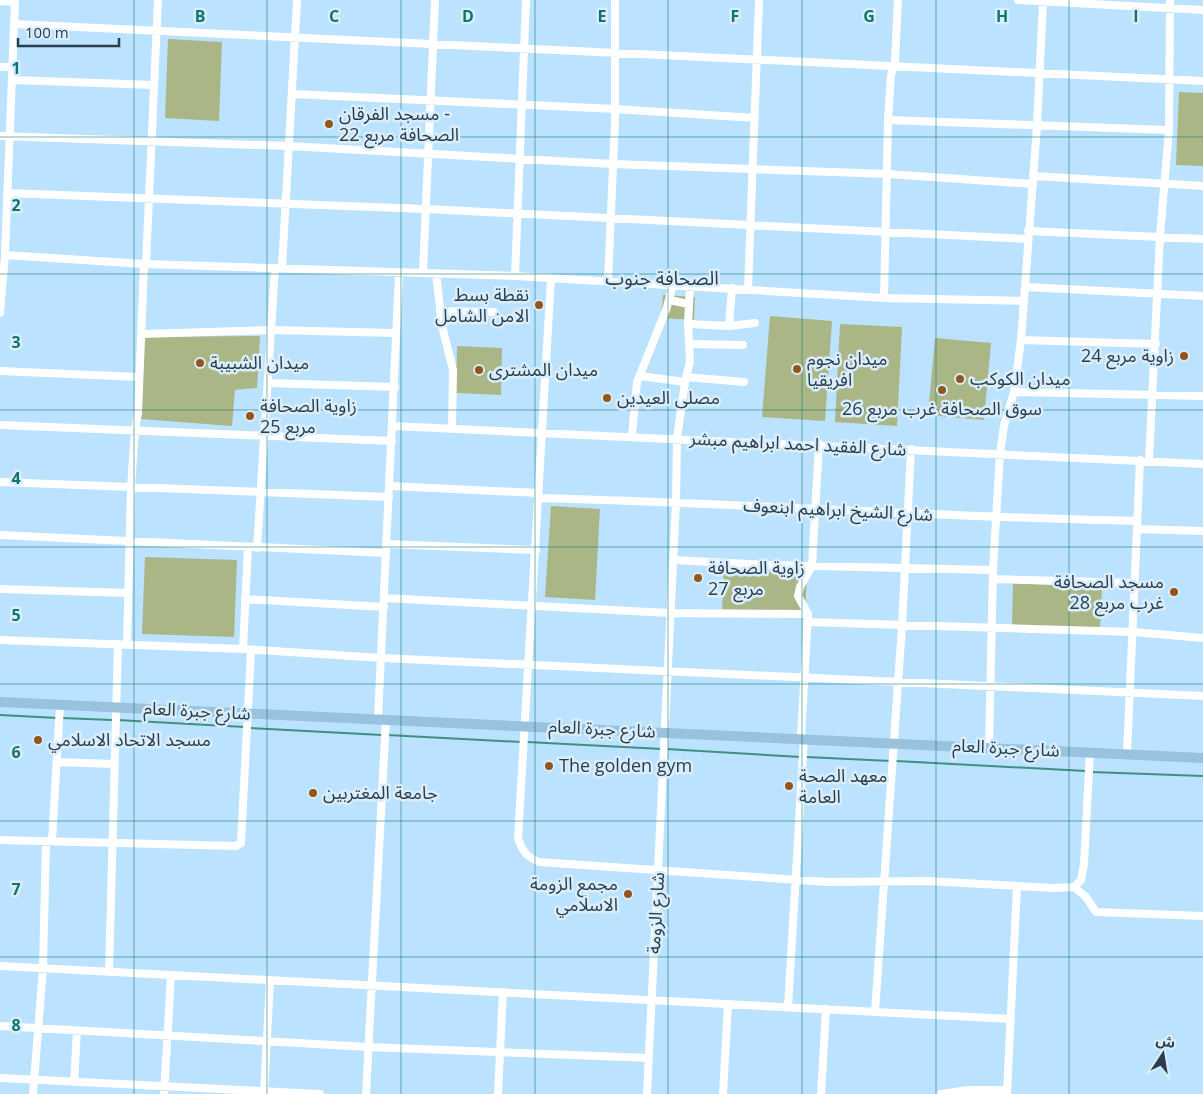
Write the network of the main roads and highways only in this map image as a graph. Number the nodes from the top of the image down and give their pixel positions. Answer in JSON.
{"nodes":[{"id":1,"x":0,"y":702,"type":"edge"},
{"id":2,"x":1203,"y":758,"type":"edge"}],
"edges":[{"from":1,"to":2,"type":"main road","name":"شارع جبرة العام"}]}
